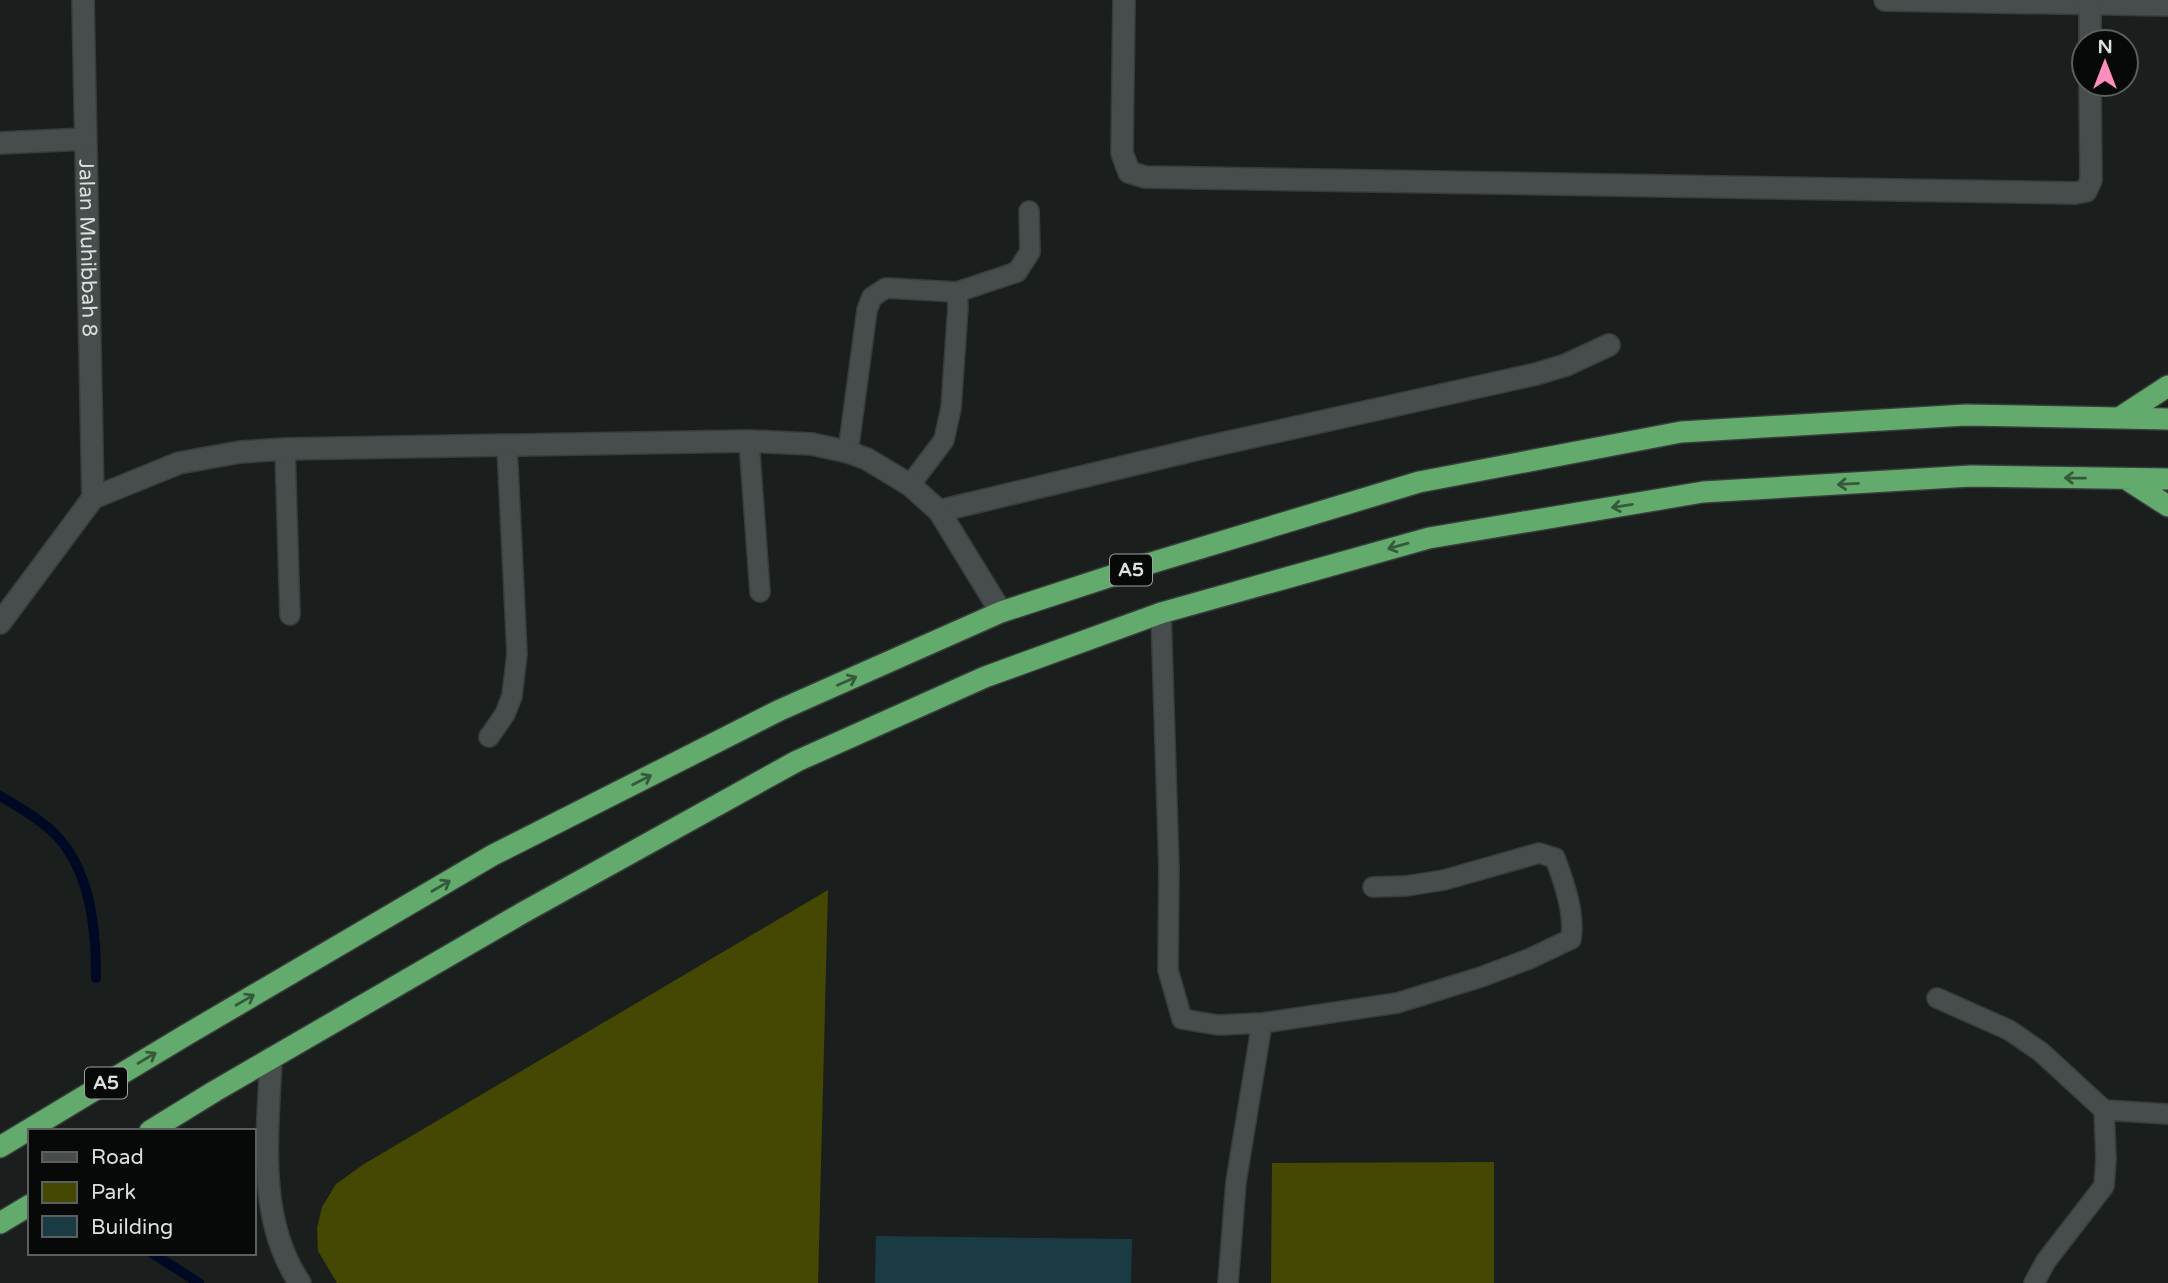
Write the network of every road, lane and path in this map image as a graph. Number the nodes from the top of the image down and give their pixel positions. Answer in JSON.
{"nodes":[{"id":1,"x":83,"y":0,"type":"edge"},
{"id":2,"x":1124,"y":0,"type":"edge"},
{"id":3,"x":1885,"y":0,"type":"edge"},
{"id":4,"x":2090,"y":4,"type":"junction"},
{"id":5,"x":2168,"y":5,"type":"edge"},
{"id":6,"x":2090,"y":28,"type":"edge"},
{"id":7,"x":2090,"y":98,"type":"edge"},
{"id":8,"x":85,"y":139,"type":"junction"},
{"id":9,"x":0,"y":143,"type":"edge"},
{"id":10,"x":1029,"y":211,"type":"dead end"},
{"id":11,"x":957,"y":292,"type":"junction"},
{"id":12,"x":1609,"y":345,"type":"dead end"},
{"id":13,"x":2168,"y":386,"type":"edge"},
{"id":14,"x":2117,"y":419,"type":"junction"},
{"id":15,"x":2168,"y":419,"type":"edge"},
{"id":16,"x":749,"y":441,"type":"junction"},
{"id":17,"x":507,"y":446,"type":"junction"},
{"id":18,"x":285,"y":449,"type":"junction"},
{"id":19,"x":848,"y":452,"type":"junction"},
{"id":20,"x":2126,"y":479,"type":"junction"},
{"id":21,"x":2168,"y":479,"type":"edge"},
{"id":22,"x":910,"y":485,"type":"junction"},
{"id":23,"x":93,"y":498,"type":"junction"},
{"id":24,"x":2168,"y":506,"type":"edge"},
{"id":25,"x":939,"y":511,"type":"junction"},
{"id":26,"x":760,"y":592,"type":"dead end"},
{"id":27,"x":1001,"y":612,"type":"junction"},
{"id":28,"x":1161,"y":613,"type":"junction"},
{"id":29,"x":290,"y":615,"type":"dead end"},
{"id":30,"x":0,"y":623,"type":"edge"},
{"id":31,"x":489,"y":737,"type":"dead end"},
{"id":32,"x":1373,"y":887,"type":"dead end"},
{"id":33,"x":1937,"y":998,"type":"dead end"},
{"id":34,"x":1262,"y":1023,"type":"junction"},
{"id":35,"x":271,"y":1058,"type":"junction"},
{"id":36,"x":2104,"y":1110,"type":"junction"},
{"id":37,"x":2168,"y":1114,"type":"edge"},
{"id":38,"x":29,"y":1129,"type":"edge"},
{"id":39,"x":153,"y":1129,"type":"edge"},
{"id":40,"x":28,"y":1130,"type":"edge"},
{"id":41,"x":0,"y":1147,"type":"edge"},
{"id":42,"x":28,"y":1206,"type":"edge"},
{"id":43,"x":0,"y":1223,"type":"edge"},
{"id":44,"x":300,"y":1283,"type":"edge"},
{"id":45,"x":1228,"y":1283,"type":"edge"},
{"id":46,"x":2034,"y":1283,"type":"edge"}],
"edges":[{"from":1,"to":8,"type":"street","name":"Jalan Muhibbah 8"},
{"from":2,"to":7,"type":"street"},
{"from":3,"to":4,"type":"street"},
{"from":4,"to":5,"type":"street"},
{"from":4,"to":6,"type":"street"},
{"from":8,"to":9,"type":"street"},
{"from":8,"to":23,"type":"street","name":"Jalan Muhibbah 8"},
{"from":10,"to":11,"type":"lane"},
{"from":11,"to":19,"type":"lane"},
{"from":11,"to":22,"type":"lane"},
{"from":12,"to":25,"type":"street"},
{"from":13,"to":14,"type":"highway"},
{"from":14,"to":15,"type":"highway","number":"A5"},
{"from":14,"to":27,"type":"highway","number":"A5"},
{"from":16,"to":17,"type":"street"},
{"from":16,"to":19,"type":"street"},
{"from":16,"to":26,"type":"lane"},
{"from":17,"to":18,"type":"street"},
{"from":17,"to":31,"type":"lane"},
{"from":18,"to":23,"type":"street"},
{"from":18,"to":29,"type":"lane"},
{"from":19,"to":22,"type":"street"},
{"from":20,"to":21,"type":"highway","number":"A5"},
{"from":20,"to":24,"type":"highway"},
{"from":20,"to":28,"type":"highway","number":"A5","one_way":true},
{"from":22,"to":25,"type":"street"},
{"from":23,"to":30,"type":"street"},
{"from":25,"to":27,"type":"street"},
{"from":38,"to":27,"type":"highway","number":"A5","one_way":true},
{"from":28,"to":34,"type":"lane"},
{"from":28,"to":35,"type":"highway","number":"A5"},
{"from":32,"to":34,"type":"lane"},
{"from":33,"to":36,"type":"lane"},
{"from":34,"to":45,"type":"lane"},
{"from":35,"to":39,"type":"highway","number":"A5"},
{"from":35,"to":44,"type":"street"},
{"from":36,"to":37,"type":"lane"},
{"from":36,"to":46,"type":"lane"},
{"from":41,"to":40,"type":"highway","number":"A5","one_way":true},
{"from":42,"to":43,"type":"highway"}]}
